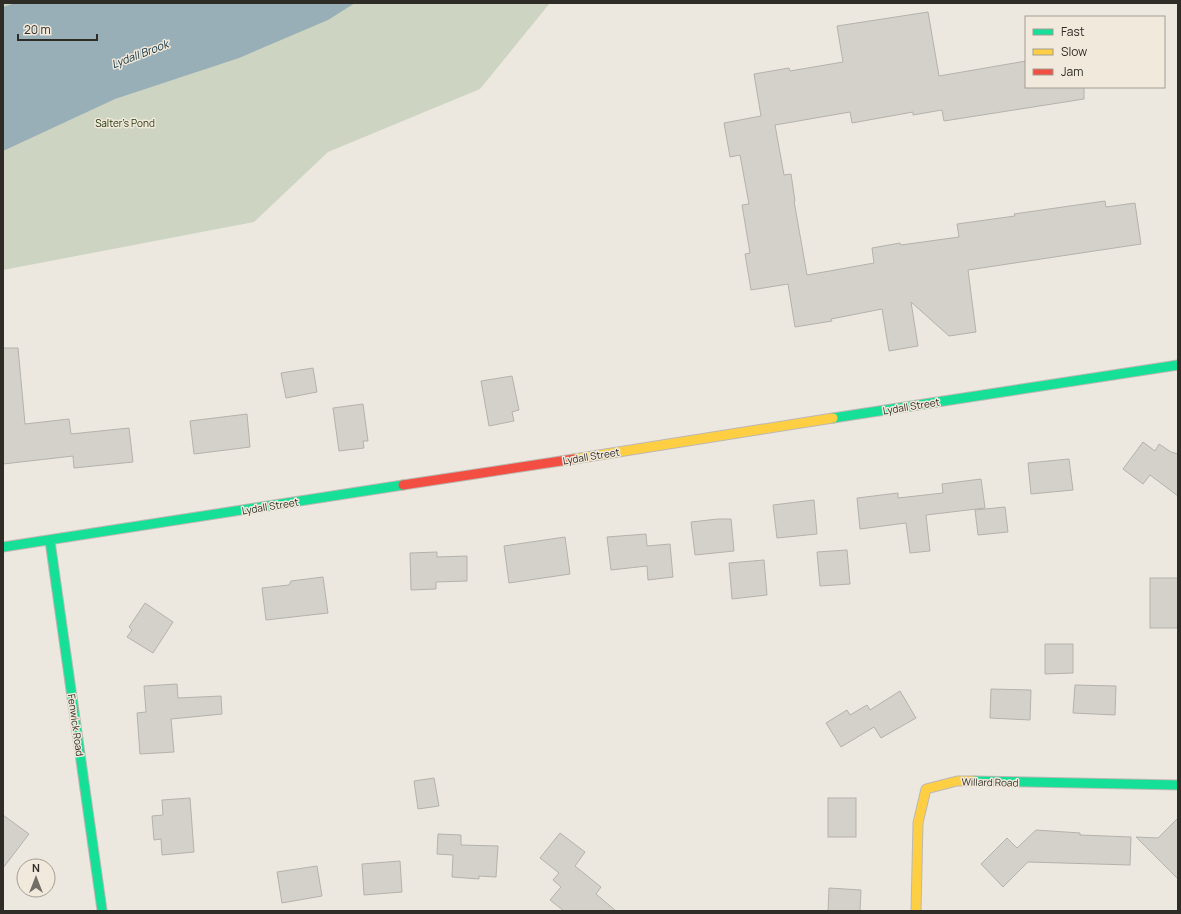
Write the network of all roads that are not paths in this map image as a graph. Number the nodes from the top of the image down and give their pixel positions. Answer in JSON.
{"nodes":[{"id":1,"x":1178,"y":365,"type":"edge"},
{"id":2,"x":50,"y":540,"type":"junction"},
{"id":3,"x":3,"y":547,"type":"edge"},
{"id":4,"x":1178,"y":785,"type":"edge"},
{"id":5,"x":102,"y":910,"type":"edge"},
{"id":6,"x":916,"y":911,"type":"edge"}],
"edges":[{"from":1,"to":2,"type":"street","name":"Lydall Street"},
{"from":2,"to":3,"type":"street","name":"Lydall Street"},
{"from":2,"to":5,"type":"street","name":"Fenwick Road"},
{"from":4,"to":6,"type":"street","name":"Willard Road"}]}
